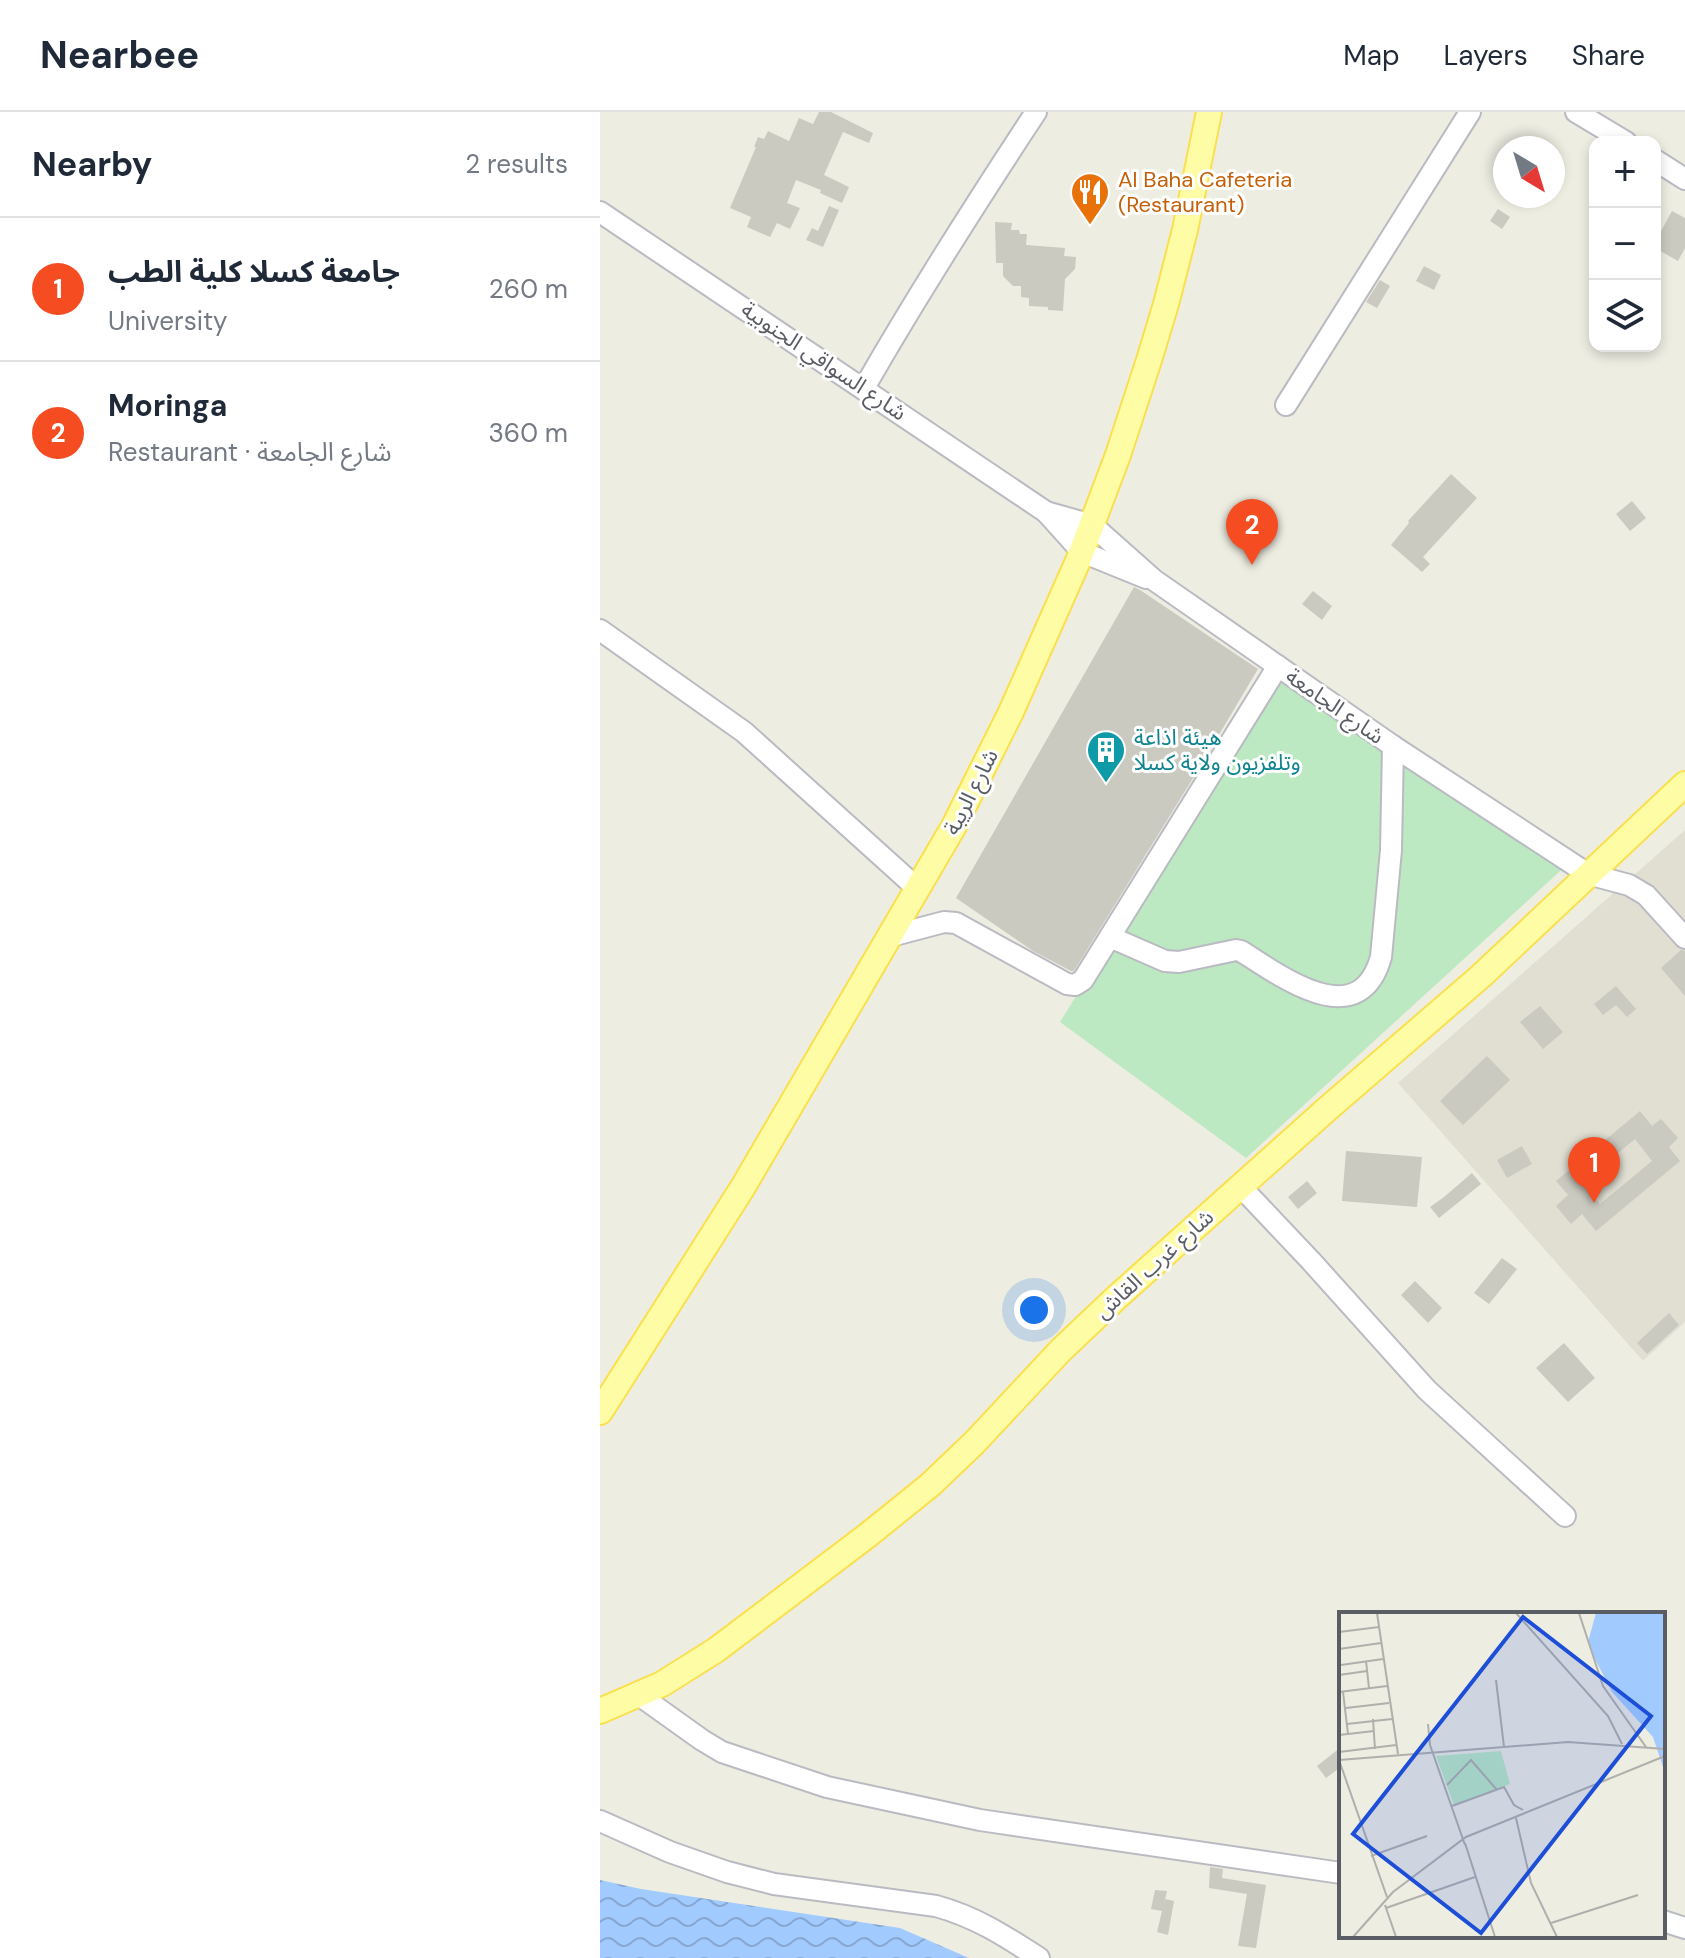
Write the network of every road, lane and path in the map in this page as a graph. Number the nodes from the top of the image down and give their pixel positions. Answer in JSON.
{"nodes":[{"id":1,"x":1036,"y":112,"type":"edge"},
{"id":2,"x":1209,"y":112,"type":"edge"},
{"id":3,"x":1470,"y":112,"type":"edge"},
{"id":4,"x":1576,"y":112,"type":"edge"},
{"id":5,"x":1616,"y":136,"type":"edge"},
{"id":6,"x":1661,"y":164,"type":"edge"},
{"id":7,"x":1685,"y":179,"type":"edge"},
{"id":8,"x":600,"y":212,"type":"edge"},
{"id":9,"x":864,"y":388,"type":"junction"},
{"id":10,"x":1286,"y":405,"type":"dead end"},
{"id":11,"x":1046,"y":512,"type":"junction"},
{"id":12,"x":1092,"y":525,"type":"junction"},
{"id":13,"x":1082,"y":552,"type":"junction"},
{"id":14,"x":1154,"y":580,"type":"junction"},
{"id":15,"x":600,"y":630,"type":"edge"},
{"id":16,"x":1278,"y":666,"type":"junction"},
{"id":17,"x":1393,"y":746,"type":"junction"},
{"id":18,"x":1685,"y":784,"type":"edge"},
{"id":19,"x":1588,"y":874,"type":"junction"},
{"id":20,"x":918,"y":889,"type":"junction"},
{"id":21,"x":891,"y":936,"type":"junction"},
{"id":22,"x":1110,"y":937,"type":"junction"},
{"id":23,"x":1685,"y":938,"type":"edge"},
{"id":24,"x":1241,"y":1187,"type":"junction"},
{"id":25,"x":600,"y":1412,"type":"edge"},
{"id":26,"x":1565,"y":1516,"type":"dead end"},
{"id":27,"x":639,"y":1695,"type":"junction"},
{"id":28,"x":600,"y":1711,"type":"edge"},
{"id":29,"x":600,"y":1821,"type":"edge"},
{"id":30,"x":1339,"y":1873,"type":"edge"},
{"id":31,"x":1665,"y":1922,"type":"edge"},
{"id":32,"x":1685,"y":1928,"type":"edge"},
{"id":33,"x":1039,"y":1958,"type":"edge"}],
"edges":[{"from":1,"to":9,"type":"street"},
{"from":2,"to":12,"type":"main road","name":"شارع الريبة"},
{"from":3,"to":10,"type":"street"},
{"from":4,"to":5,"type":"street"},
{"from":6,"to":7,"type":"street"},
{"from":8,"to":9,"type":"street","name":"شارع السواقي الجنوبية"},
{"from":9,"to":11,"type":"street","name":"شارع السواقي الجنوبية"},
{"from":11,"to":12,"type":"street","name":"شارع السواقي الجنوبية"},
{"from":11,"to":13,"type":"street","name":"شارع السواقي الجنوبية"},
{"from":12,"to":13,"type":"main road","name":"شارع الريبة"},
{"from":12,"to":14,"type":"street","name":"شارع الجامعة"},
{"from":13,"to":14,"type":"street"},
{"from":13,"to":20,"type":"main road","name":"شارع الريبة"},
{"from":14,"to":16,"type":"street","name":"شارع الجامعة"},
{"from":15,"to":20,"type":"street"},
{"from":16,"to":17,"type":"street","name":"شارع الجامعة"},
{"from":16,"to":22,"type":"street"},
{"from":17,"to":19,"type":"street","name":"شارع الجامعة"},
{"from":17,"to":22,"type":"street"},
{"from":18,"to":19,"type":"main road","name":"شارع غرب القاش"},
{"from":19,"to":23,"type":"street","name":"شارع الجامعة"},
{"from":19,"to":24,"type":"main road","name":"شارع غرب القاش"},
{"from":20,"to":21,"type":"main road","name":"شارع الريبة"},
{"from":21,"to":22,"type":"street"},
{"from":21,"to":25,"type":"main road","name":"شارع الريبة"},
{"from":24,"to":26,"type":"street"},
{"from":24,"to":27,"type":"main road","name":"شارع غرب القاش"},
{"from":27,"to":28,"type":"main road","name":"شارع غرب القاش"},
{"from":27,"to":30,"type":"street"},
{"from":29,"to":33,"type":"street"},
{"from":31,"to":32,"type":"street"}]}
